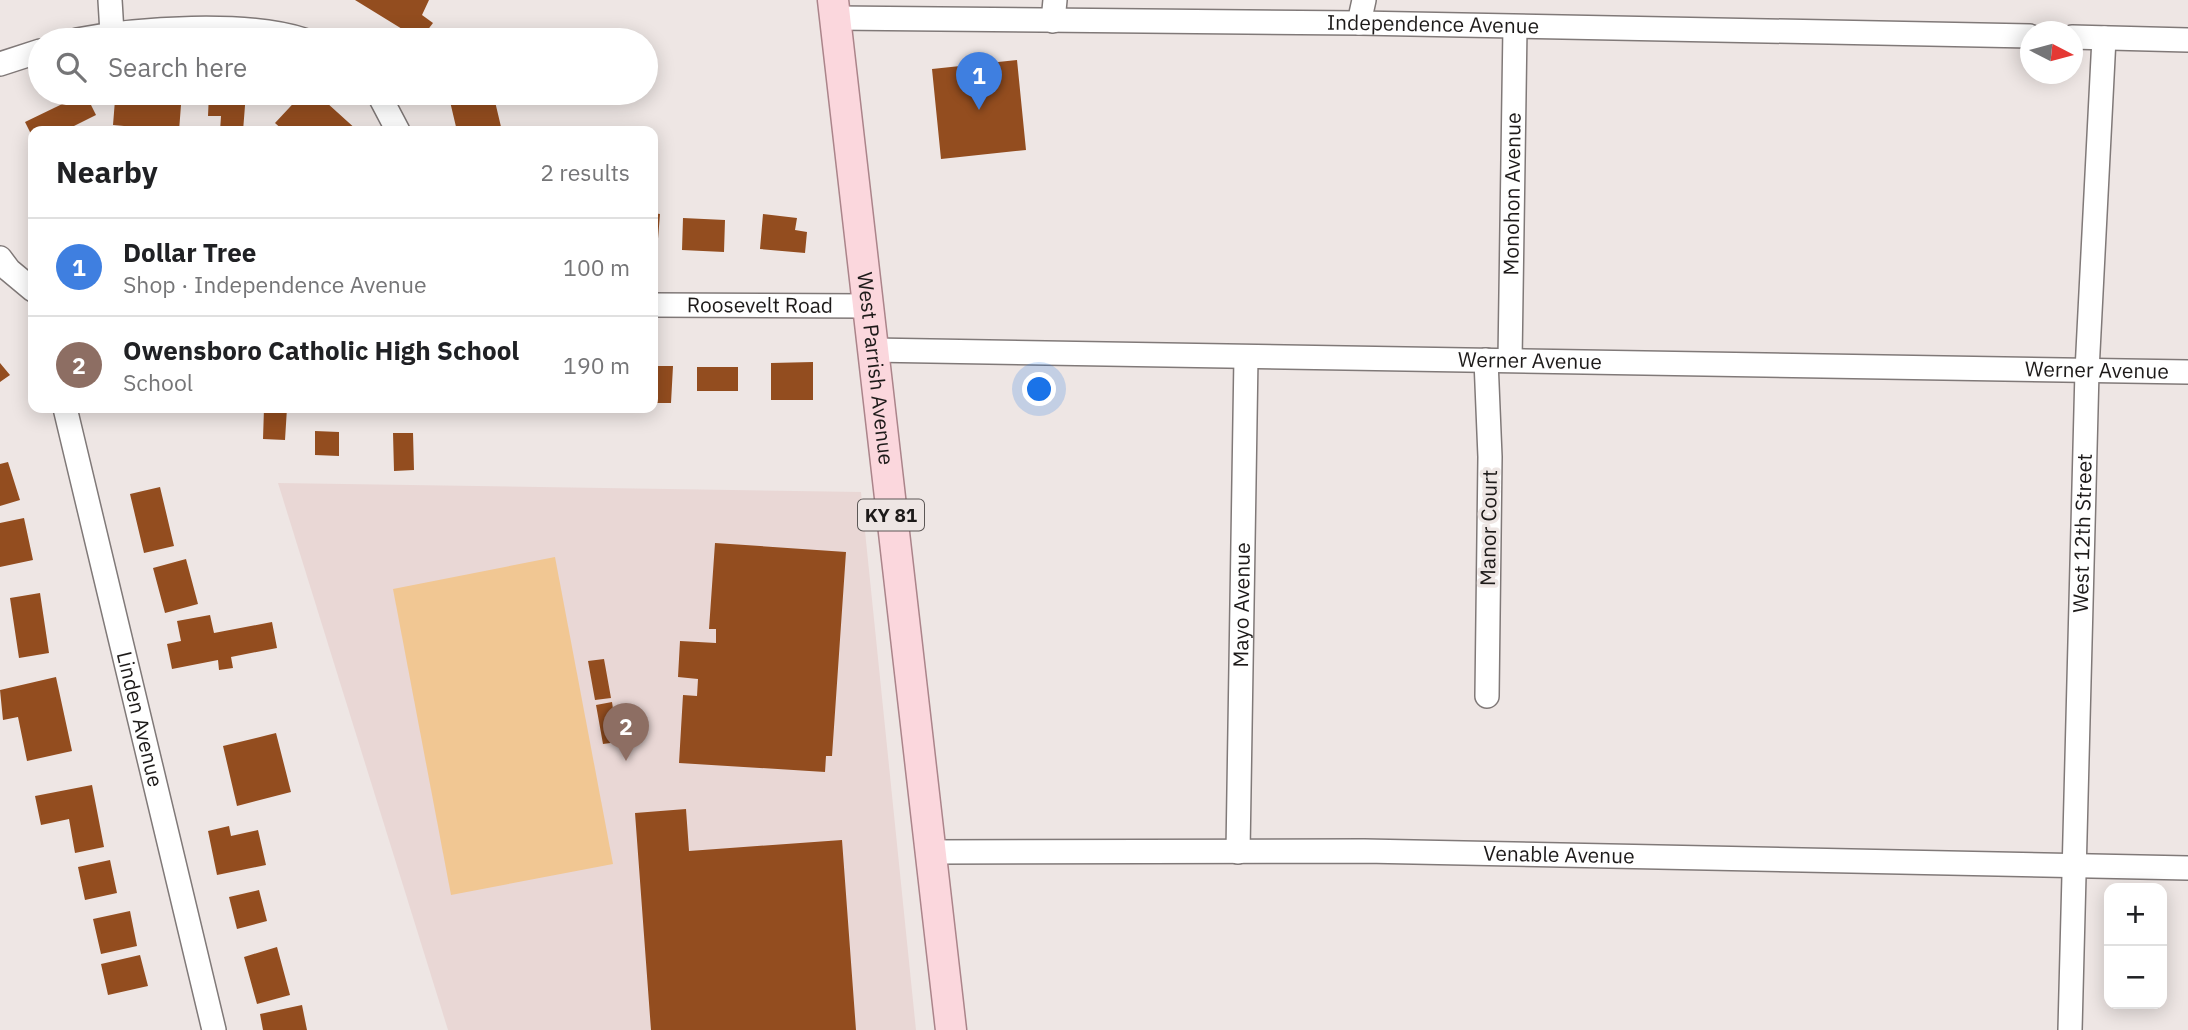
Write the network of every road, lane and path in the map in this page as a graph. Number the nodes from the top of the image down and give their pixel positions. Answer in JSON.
{"nodes":[{"id":1,"x":110,"y":0,"type":"edge"},
{"id":2,"x":1364,"y":0,"type":"edge"},
{"id":3,"x":834,"y":9,"type":"edge"},
{"id":4,"x":971,"y":10,"type":"edge"},
{"id":5,"x":1054,"y":11,"type":"edge"},
{"id":6,"x":1359,"y":23,"type":"junction"},
{"id":7,"x":1515,"y":27,"type":"junction"},
{"id":8,"x":112,"y":28,"type":"edge"},
{"id":9,"x":2020,"y":36,"type":"edge"},
{"id":10,"x":2083,"y":37,"type":"edge"},
{"id":11,"x":2104,"y":38,"type":"junction"},
{"id":12,"x":2188,"y":40,"type":"edge"},
{"id":13,"x":28,"y":55,"type":"edge"},
{"id":14,"x":0,"y":64,"type":"edge"},
{"id":15,"x":384,"y":105,"type":"edge"},
{"id":16,"x":395,"y":126,"type":"edge"},
{"id":17,"x":0,"y":258,"type":"edge"},
{"id":18,"x":28,"y":286,"type":"edge"},
{"id":19,"x":658,"y":305,"type":"edge"},
{"id":20,"x":867,"y":306,"type":"junction"},
{"id":21,"x":872,"y":350,"type":"junction"},
{"id":22,"x":1246,"y":357,"type":"junction"},
{"id":23,"x":1486,"y":360,"type":"junction"},
{"id":24,"x":1510,"y":360,"type":"junction"},
{"id":25,"x":2087,"y":371,"type":"junction"},
{"id":26,"x":2188,"y":372,"type":"edge"},
{"id":27,"x":66,"y":413,"type":"edge"},
{"id":28,"x":1487,"y":696,"type":"dead end"},
{"id":29,"x":929,"y":852,"type":"junction"},
{"id":30,"x":1238,"y":852,"type":"junction"},
{"id":31,"x":2074,"y":865,"type":"junction"},
{"id":32,"x":2188,"y":868,"type":"edge"},
{"id":33,"x":214,"y":1030,"type":"edge"},
{"id":34,"x":951,"y":1030,"type":"edge"},
{"id":35,"x":2070,"y":1030,"type":"edge"}],
"edges":[{"from":1,"to":8,"type":"street"},
{"from":2,"to":6,"type":"street"},
{"from":3,"to":4,"type":"street","name":"Independence Avenue"},
{"from":3,"to":20,"type":"main road","name":"West Parrish Avenue","number":"KY 81"},
{"from":4,"to":5,"type":"street","name":"Independence Avenue"},
{"from":5,"to":6,"type":"street","name":"Independence Avenue"},
{"from":6,"to":7,"type":"street","name":"Independence Avenue"},
{"from":7,"to":9,"type":"street","name":"Independence Avenue"},
{"from":7,"to":24,"type":"street","name":"Monohon Avenue"},
{"from":10,"to":11,"type":"street"},
{"from":11,"to":12,"type":"street"},
{"from":11,"to":25,"type":"street","name":"West 12th Street"},
{"from":13,"to":14,"type":"street"},
{"from":15,"to":16,"type":"street"},
{"from":17,"to":18,"type":"street"},
{"from":19,"to":20,"type":"street","name":"Roosevelt Road"},
{"from":20,"to":21,"type":"main road","name":"West Parrish Avenue","number":"KY 81"},
{"from":21,"to":22,"type":"street","name":"Werner Avenue"},
{"from":21,"to":29,"type":"main road","name":"West Parrish Avenue","number":"KY 81"},
{"from":22,"to":23,"type":"street","name":"Werner Avenue"},
{"from":22,"to":30,"type":"street","name":"Mayo Avenue"},
{"from":23,"to":24,"type":"street","name":"Werner Avenue"},
{"from":23,"to":28,"type":"street","name":"Manor Court"},
{"from":24,"to":25,"type":"street","name":"Werner Avenue"},
{"from":25,"to":26,"type":"street","name":"Werner Avenue"},
{"from":25,"to":31,"type":"street","name":"West 12th Street"},
{"from":27,"to":33,"type":"street","name":"Linden Avenue"},
{"from":29,"to":30,"type":"street","name":"Venable Avenue"},
{"from":29,"to":34,"type":"main road","name":"West Parrish Avenue","number":"KY 81"},
{"from":30,"to":31,"type":"street","name":"Venable Avenue"},
{"from":31,"to":32,"type":"street","name":"Venable Avenue"},
{"from":31,"to":35,"type":"street","name":"West 12th Street"}]}
